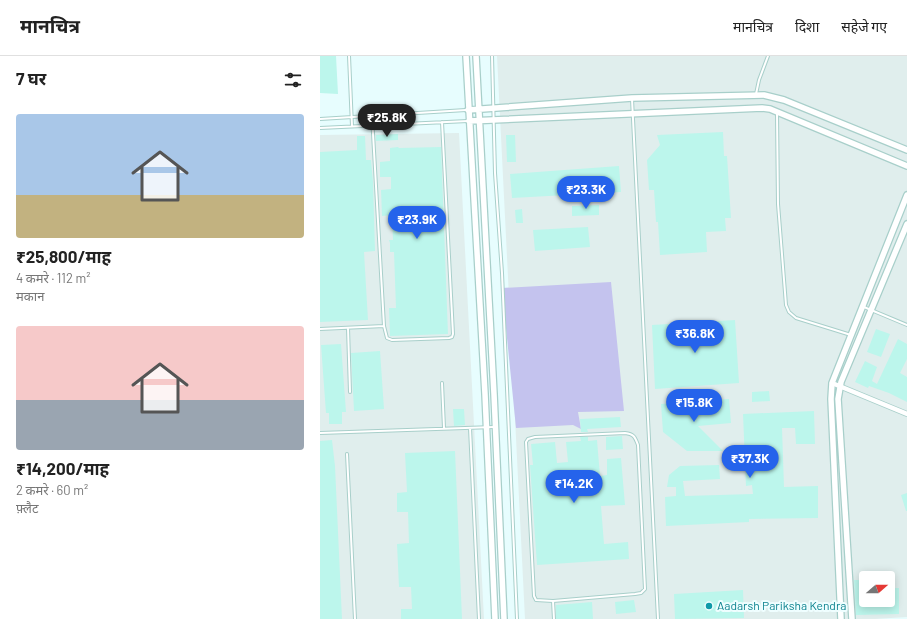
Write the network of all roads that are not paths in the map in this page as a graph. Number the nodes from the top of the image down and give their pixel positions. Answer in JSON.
{"nodes":[{"id":1,"x":349,"y":56,"type":"edge"},
{"id":2,"x":466,"y":56,"type":"edge"},
{"id":3,"x":476,"y":56,"type":"edge"},
{"id":4,"x":492,"y":56,"type":"edge"},
{"id":5,"x":768,"y":56,"type":"edge"},
{"id":6,"x":756,"y":94,"type":"junction"},
{"id":7,"x":632,"y":98,"type":"junction"},
{"id":8,"x":494,"y":108,"type":"junction"},
{"id":9,"x":479,"y":109,"type":"junction"},
{"id":10,"x":468,"y":110,"type":"junction"},
{"id":11,"x":776,"y":112,"type":"junction"},
{"id":12,"x":633,"y":113,"type":"junction"},
{"id":13,"x":372,"y":116,"type":"junction"},
{"id":14,"x":352,"y":117,"type":"junction"},
{"id":15,"x":320,"y":119,"type":"edge"},
{"id":16,"x":494,"y":120,"type":"junction"},
{"id":17,"x":470,"y":121,"type":"junction"},
{"id":18,"x":479,"y":121,"type":"junction"},
{"id":19,"x":442,"y":122,"type":"junction"},
{"id":20,"x":372,"y":125,"type":"junction"},
{"id":21,"x":352,"y":126,"type":"junction"},
{"id":22,"x":320,"y":128,"type":"edge"},
{"id":23,"x":907,"y":150,"type":"edge"},
{"id":24,"x":907,"y":166,"type":"edge"},
{"id":25,"x":907,"y":195,"type":"edge"},
{"id":26,"x":907,"y":224,"type":"edge"},
{"id":27,"x":864,"y":307,"type":"junction"},
{"id":28,"x":871,"y":310,"type":"junction"},
{"id":29,"x":907,"y":325,"type":"edge"},
{"id":30,"x":384,"y":326,"type":"junction"},
{"id":31,"x":348,"y":328,"type":"junction"},
{"id":32,"x":320,"y":329,"type":"edge"},
{"id":33,"x":852,"y":335,"type":"junction"},
{"id":34,"x":442,"y":383,"type":"dead end"},
{"id":35,"x":832,"y":383,"type":"junction"},
{"id":36,"x":840,"y":386,"type":"junction"},
{"id":37,"x":350,"y":392,"type":"dead end"},
{"id":38,"x":907,"y":414,"type":"edge"},
{"id":39,"x":496,"y":427,"type":"junction"},
{"id":40,"x":444,"y":428,"type":"junction"},
{"id":41,"x":470,"y":428,"type":"junction"},
{"id":42,"x":486,"y":428,"type":"junction"},
{"id":43,"x":320,"y":433,"type":"edge"},
{"id":44,"x":347,"y":454,"type":"dead end"},
{"id":45,"x":553,"y":601,"type":"junction"},
{"id":46,"x":355,"y":619,"type":"edge"},
{"id":47,"x":479,"y":619,"type":"edge"},
{"id":48,"x":495,"y":619,"type":"edge"},
{"id":49,"x":504,"y":619,"type":"edge"},
{"id":50,"x":516,"y":619,"type":"edge"},
{"id":51,"x":554,"y":619,"type":"edge"},
{"id":52,"x":658,"y":619,"type":"edge"},
{"id":53,"x":841,"y":619,"type":"edge"},
{"id":54,"x":852,"y":619,"type":"edge"}],
"edges":[{"from":1,"to":14,"type":"lane"},
{"from":2,"to":10,"type":"street"},
{"from":3,"to":9,"type":"street"},
{"from":4,"to":8,"type":"lane"},
{"from":5,"to":6,"type":"lane"},
{"from":6,"to":7,"type":"street"},
{"from":6,"to":23,"type":"street"},
{"from":7,"to":8,"type":"street"},
{"from":7,"to":12,"type":"lane"},
{"from":8,"to":9,"type":"street"},
{"from":8,"to":16,"type":"lane"},
{"from":9,"to":10,"type":"street"},
{"from":9,"to":18,"type":"street"},
{"from":10,"to":13,"type":"lane"},
{"from":10,"to":17,"type":"street"},
{"from":11,"to":12,"type":"street"},
{"from":11,"to":24,"type":"street"},
{"from":11,"to":33,"type":"lane"},
{"from":12,"to":16,"type":"street"},
{"from":12,"to":52,"type":"lane"},
{"from":13,"to":14,"type":"lane"},
{"from":13,"to":20,"type":"lane"},
{"from":14,"to":15,"type":"lane"},
{"from":14,"to":21,"type":"lane"},
{"from":16,"to":18,"type":"street"},
{"from":16,"to":50,"type":"lane"},
{"from":17,"to":18,"type":"street"},
{"from":17,"to":19,"type":"lane"},
{"from":17,"to":42,"type":"street"},
{"from":18,"to":39,"type":"street"},
{"from":19,"to":20,"type":"lane"},
{"from":19,"to":30,"type":"lane"},
{"from":20,"to":21,"type":"lane"},
{"from":20,"to":30,"type":"lane"},
{"from":21,"to":22,"type":"lane"},
{"from":25,"to":27,"type":"street"},
{"from":26,"to":28,"type":"street"},
{"from":27,"to":28,"type":"lane"},
{"from":27,"to":33,"type":"street"},
{"from":28,"to":29,"type":"lane"},
{"from":28,"to":36,"type":"street"},
{"from":30,"to":31,"type":"lane"},
{"from":31,"to":32,"type":"lane"},
{"from":31,"to":37,"type":"lane"},
{"from":33,"to":35,"type":"street"},
{"from":34,"to":40,"type":"lane"},
{"from":35,"to":36,"type":"street"},
{"from":35,"to":53,"type":"street"},
{"from":36,"to":38,"type":"street"},
{"from":36,"to":54,"type":"street"},
{"from":39,"to":42,"type":"lane"},
{"from":39,"to":49,"type":"street"},
{"from":40,"to":41,"type":"lane"},
{"from":40,"to":43,"type":"lane"},
{"from":41,"to":42,"type":"lane"},
{"from":41,"to":47,"type":"lane"},
{"from":42,"to":48,"type":"street"},
{"from":44,"to":46,"type":"lane"},
{"from":45,"to":45,"type":"lane"},
{"from":45,"to":51,"type":"lane"}]}
